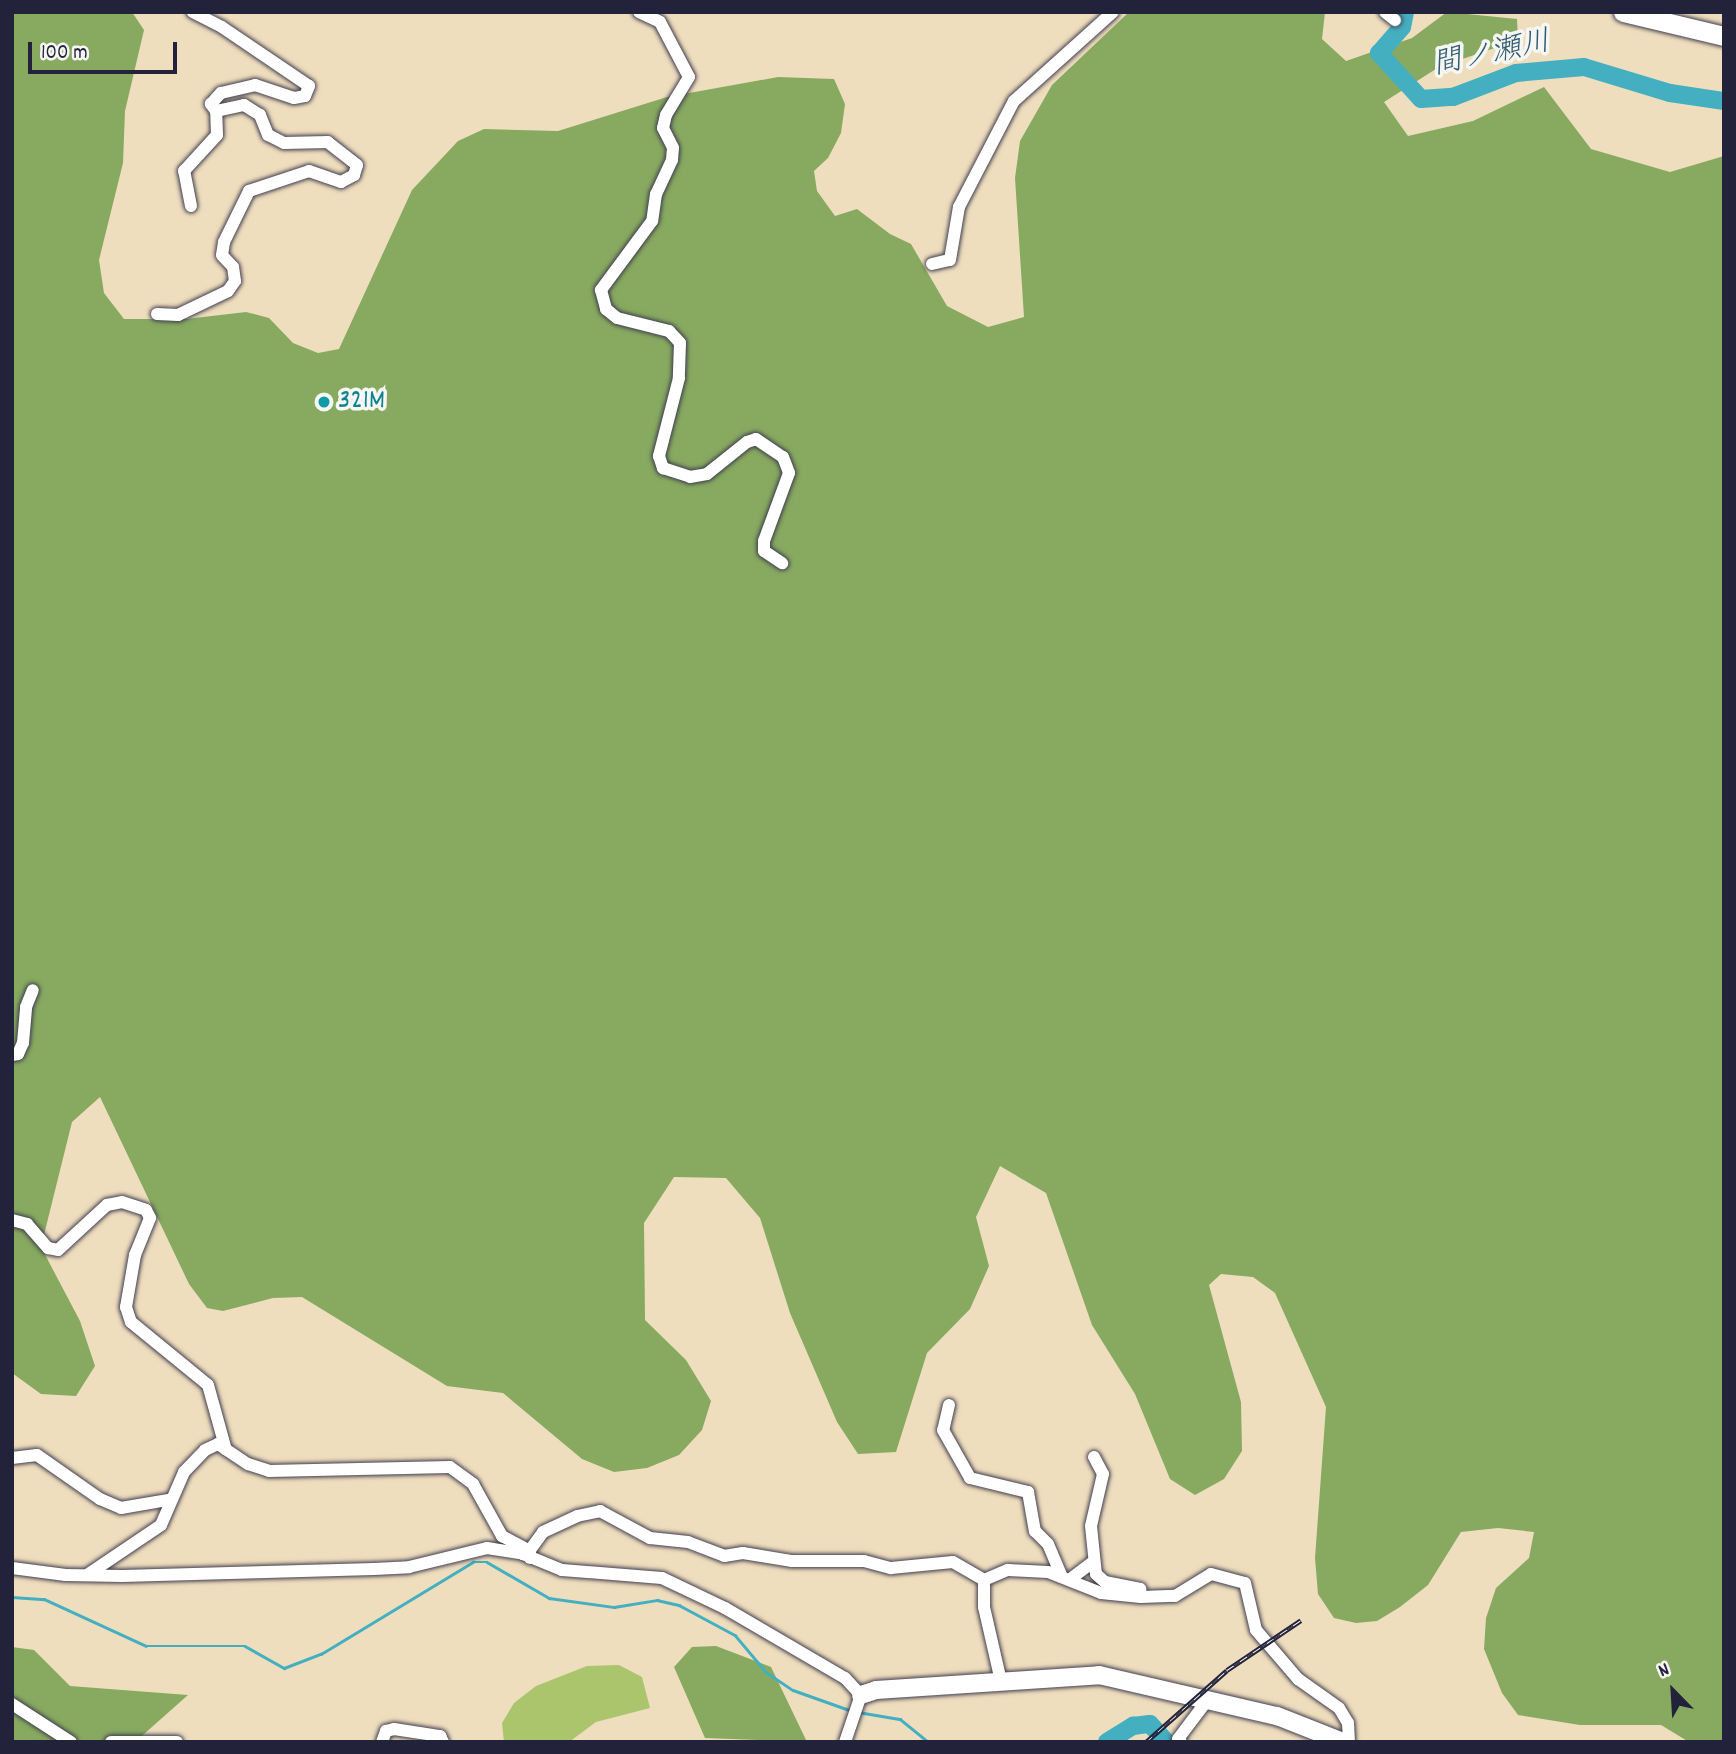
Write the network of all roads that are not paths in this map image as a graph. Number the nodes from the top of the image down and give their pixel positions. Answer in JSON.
{"nodes":[{"id":1,"x":193,"y":12,"type":"edge"},
{"id":2,"x":639,"y":12,"type":"edge"},
{"id":3,"x":1113,"y":12,"type":"edge"},
{"id":4,"x":1623,"y":12,"type":"edge"},
{"id":5,"x":1724,"y":36,"type":"edge"},
{"id":6,"x":216,"y":111,"type":"junction"},
{"id":7,"x":191,"y":206,"type":"dead end"},
{"id":8,"x":933,"y":264,"type":"dead end"},
{"id":9,"x":157,"y":314,"type":"dead end"},
{"id":10,"x":782,"y":563,"type":"dead end"},
{"id":11,"x":33,"y":990,"type":"dead end"},
{"id":12,"x":12,"y":1055,"type":"edge"},
{"id":13,"x":12,"y":1220,"type":"edge"},
{"id":14,"x":949,"y":1405,"type":"dead end"},
{"id":15,"x":226,"y":1450,"type":"junction"},
{"id":16,"x":1094,"y":1457,"type":"dead end"},
{"id":17,"x":12,"y":1458,"type":"edge"},
{"id":18,"x":168,"y":1500,"type":"junction"},
{"id":19,"x":526,"y":1556,"type":"junction"},
{"id":20,"x":1094,"y":1561,"type":"junction"},
{"id":21,"x":12,"y":1568,"type":"edge"},
{"id":22,"x":87,"y":1575,"type":"junction"},
{"id":23,"x":1066,"y":1578,"type":"junction"},
{"id":24,"x":984,"y":1580,"type":"junction"},
{"id":25,"x":1141,"y":1597,"type":"junction"},
{"id":26,"x":1001,"y":1681,"type":"junction"},
{"id":27,"x":1209,"y":1698,"type":"junction"},
{"id":28,"x":12,"y":1704,"type":"edge"},
{"id":29,"x":858,"y":1705,"type":"junction"},
{"id":30,"x":1178,"y":1741,"type":"edge"},
{"id":31,"x":71,"y":1742,"type":"edge"},
{"id":32,"x":111,"y":1742,"type":"edge"},
{"id":33,"x":177,"y":1742,"type":"edge"},
{"id":34,"x":382,"y":1742,"type":"edge"},
{"id":35,"x":443,"y":1742,"type":"edge"},
{"id":36,"x":845,"y":1742,"type":"edge"},
{"id":37,"x":1343,"y":1742,"type":"edge"},
{"id":38,"x":1349,"y":1742,"type":"edge"}],
"edges":[{"from":1,"to":6,"type":"street"},
{"from":2,"to":10,"type":"street"},
{"from":3,"to":8,"type":"street"},
{"from":4,"to":5,"type":"main road"},
{"from":6,"to":7,"type":"street"},
{"from":6,"to":9,"type":"street"},
{"from":11,"to":12,"type":"street"},
{"from":13,"to":15,"type":"street"},
{"from":14,"to":23,"type":"street"},
{"from":15,"to":18,"type":"street"},
{"from":15,"to":19,"type":"street"},
{"from":16,"to":20,"type":"street"},
{"from":17,"to":18,"type":"street"},
{"from":18,"to":22,"type":"street"},
{"from":19,"to":22,"type":"street"},
{"from":19,"to":24,"type":"street"},
{"from":19,"to":29,"type":"street"},
{"from":20,"to":23,"type":"street"},
{"from":20,"to":25,"type":"street"},
{"from":21,"to":22,"type":"street"},
{"from":23,"to":24,"type":"street"},
{"from":23,"to":25,"type":"street"},
{"from":24,"to":26,"type":"street"},
{"from":25,"to":38,"type":"street"},
{"from":26,"to":27,"type":"street"},
{"from":26,"to":29,"type":"street"},
{"from":27,"to":30,"type":"street"},
{"from":27,"to":37,"type":"street"},
{"from":28,"to":31,"type":"street"},
{"from":29,"to":36,"type":"street"},
{"from":32,"to":33,"type":"street"},
{"from":34,"to":35,"type":"street"}]}
